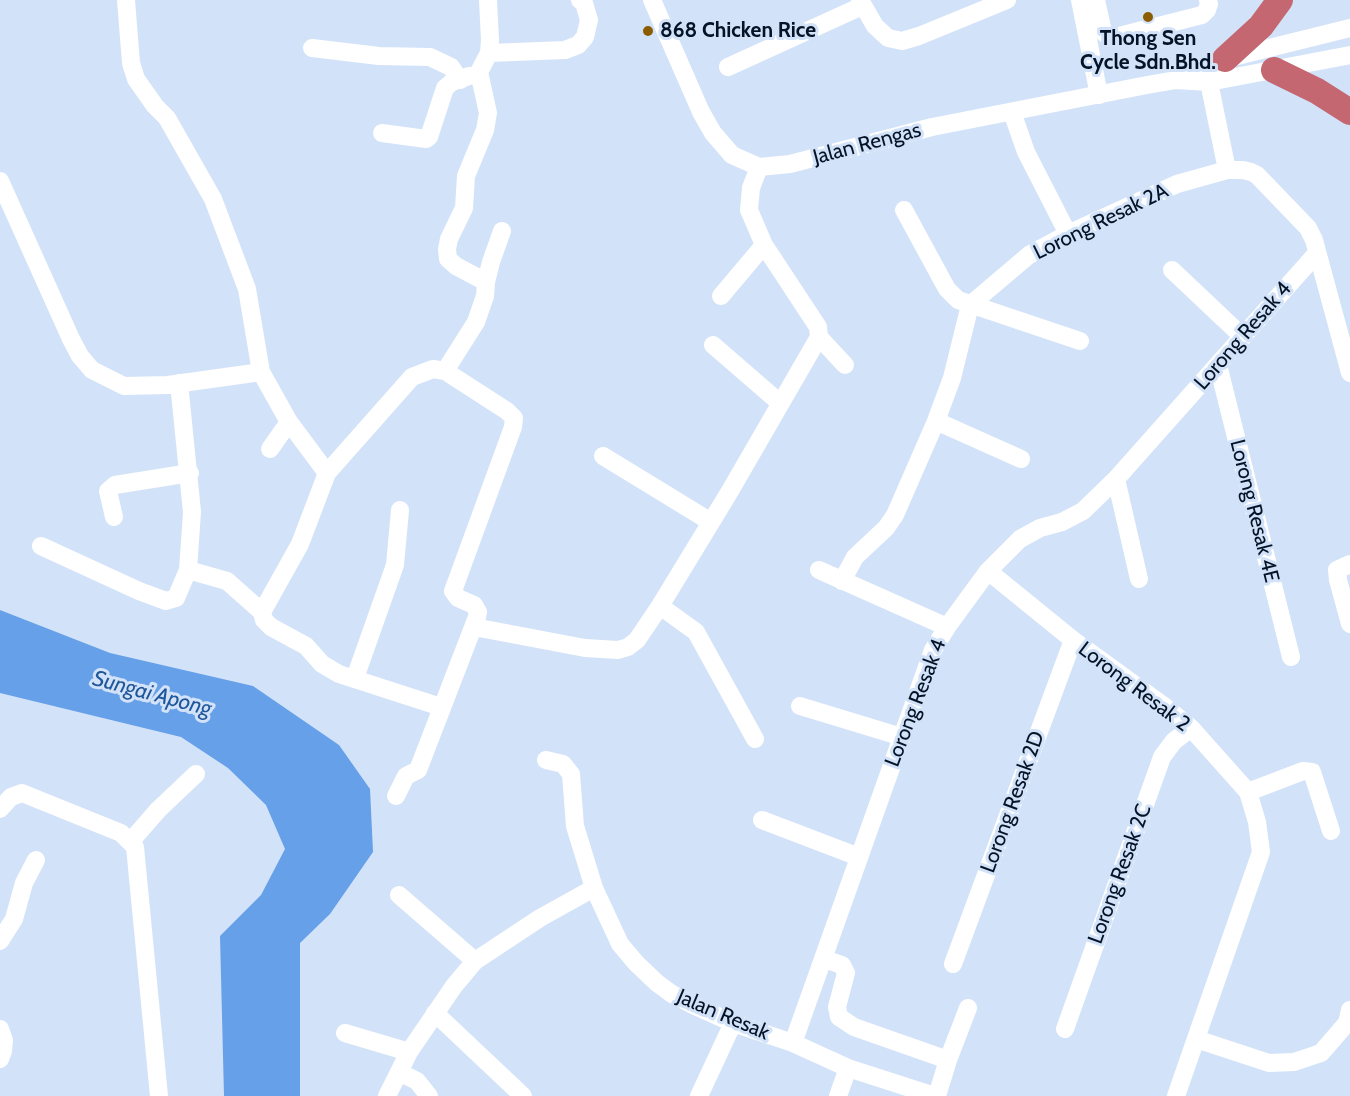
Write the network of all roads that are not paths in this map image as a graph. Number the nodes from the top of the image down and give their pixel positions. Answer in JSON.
{"nodes":[{"id":1,"x":126,"y":0,"type":"edge"},
{"id":2,"x":488,"y":0,"type":"edge"},
{"id":3,"x":580,"y":0,"type":"edge"},
{"id":4,"x":652,"y":0,"type":"edge"},
{"id":5,"x":1007,"y":0,"type":"edge"},
{"id":6,"x":1080,"y":0,"type":"edge"},
{"id":7,"x":1096,"y":0,"type":"edge"},
{"id":8,"x":1208,"y":0,"type":"edge"},
{"id":9,"x":1280,"y":0,"type":"edge"},
{"id":10,"x":861,"y":3,"type":"edge"},
{"id":11,"x":1350,"y":28,"type":"edge"},
{"id":12,"x":312,"y":48,"type":"dead end"},
{"id":13,"x":489,"y":53,"type":"junction"},
{"id":14,"x":1350,"y":55,"type":"edge"},
{"id":15,"x":1225,"y":59,"type":"junction"},
{"id":16,"x":728,"y":67,"type":"dead end"},
{"id":17,"x":1274,"y":70,"type":"junction"},
{"id":18,"x":479,"y":72,"type":"junction"},
{"id":19,"x":460,"y":80,"type":"junction"},
{"id":20,"x":1176,"y":80,"type":"junction"},
{"id":21,"x":1209,"y":82,"type":"junction"},
{"id":22,"x":1099,"y":95,"type":"junction"},
{"id":23,"x":1012,"y":112,"type":"junction"},
{"id":24,"x":1350,"y":112,"type":"edge"},
{"id":25,"x":382,"y":133,"type":"dead end"},
{"id":26,"x":759,"y":167,"type":"junction"},
{"id":27,"x":1227,"y":170,"type":"junction"},
{"id":28,"x":0,"y":181,"type":"edge"},
{"id":29,"x":904,"y":210,"type":"dead end"},
{"id":30,"x":502,"y":231,"type":"dead end"},
{"id":31,"x":1068,"y":234,"type":"junction"},
{"id":32,"x":764,"y":245,"type":"junction"},
{"id":33,"x":1317,"y":254,"type":"junction"},
{"id":34,"x":1172,"y":270,"type":"dead end"},
{"id":35,"x":486,"y":282,"type":"junction"},
{"id":36,"x":721,"y":296,"type":"dead end"},
{"id":37,"x":970,"y":305,"type":"junction"},
{"id":38,"x":1243,"y":336,"type":"junction"},
{"id":39,"x":819,"y":337,"type":"junction"},
{"id":40,"x":1080,"y":340,"type":"dead end"},
{"id":41,"x":713,"y":345,"type":"dead end"},
{"id":42,"x":845,"y":365,"type":"dead end"},
{"id":43,"x":1218,"y":365,"type":"junction"},
{"id":44,"x":445,"y":371,"type":"junction"},
{"id":45,"x":261,"y":372,"type":"junction"},
{"id":46,"x":1350,"y":373,"type":"edge"},
{"id":47,"x":179,"y":383,"type":"junction"},
{"id":48,"x":780,"y":403,"type":"junction"},
{"id":49,"x":936,"y":421,"type":"junction"},
{"id":50,"x":289,"y":422,"type":"junction"},
{"id":51,"x":270,"y":450,"type":"dead end"},
{"id":52,"x":603,"y":456,"type":"dead end"},
{"id":53,"x":1022,"y":459,"type":"dead end"},
{"id":54,"x":190,"y":473,"type":"junction"},
{"id":55,"x":327,"y":473,"type":"junction"},
{"id":56,"x":1116,"y":479,"type":"junction"},
{"id":57,"x":400,"y":510,"type":"dead end"},
{"id":58,"x":114,"y":517,"type":"dead end"},
{"id":59,"x":711,"y":522,"type":"junction"},
{"id":60,"x":41,"y":546,"type":"dead end"},
{"id":61,"x":1350,"y":564,"type":"edge"},
{"id":62,"x":188,"y":570,"type":"junction"},
{"id":63,"x":819,"y":570,"type":"dead end"},
{"id":64,"x":988,"y":571,"type":"junction"},
{"id":65,"x":1139,"y":579,"type":"dead end"},
{"id":66,"x":842,"y":580,"type":"junction"},
{"id":67,"x":660,"y":606,"type":"junction"},
{"id":68,"x":262,"y":612,"type":"junction"},
{"id":69,"x":1350,"y":624,"type":"edge"},
{"id":70,"x":474,"y":627,"type":"junction"},
{"id":71,"x":946,"y":627,"type":"junction"},
{"id":72,"x":1073,"y":640,"type":"junction"},
{"id":73,"x":1291,"y":657,"type":"dead end"},
{"id":74,"x":355,"y":678,"type":"junction"},
{"id":75,"x":800,"y":706,"type":"dead end"},
{"id":76,"x":441,"y":707,"type":"junction"},
{"id":77,"x":1191,"y":728,"type":"junction"},
{"id":78,"x":902,"y":737,"type":"junction"},
{"id":79,"x":755,"y":739,"type":"dead end"},
{"id":80,"x":546,"y":760,"type":"dead end"},
{"id":81,"x":195,"y":774,"type":"dead end"},
{"id":82,"x":1248,"y":792,"type":"junction"},
{"id":83,"x":396,"y":796,"type":"dead end"},
{"id":84,"x":0,"y":808,"type":"edge"},
{"id":85,"x":762,"y":820,"type":"dead end"},
{"id":86,"x":1331,"y":831,"type":"dead end"},
{"id":87,"x":131,"y":841,"type":"junction"},
{"id":88,"x":860,"y":857,"type":"junction"},
{"id":89,"x":36,"y":860,"type":"dead end"},
{"id":90,"x":594,"y":888,"type":"junction"},
{"id":91,"x":399,"y":895,"type":"dead end"},
{"id":92,"x":0,"y":941,"type":"edge"},
{"id":93,"x":824,"y":959,"type":"junction"},
{"id":94,"x":475,"y":961,"type":"junction"},
{"id":95,"x":953,"y":964,"type":"dead end"},
{"id":96,"x":968,"y":1008,"type":"dead end"},
{"id":97,"x":435,"y":1013,"type":"junction"},
{"id":98,"x":1349,"y":1019,"type":"edge"},
{"id":99,"x":733,"y":1023,"type":"junction"},
{"id":100,"x":0,"y":1029,"type":"edge"},
{"id":101,"x":1065,"y":1029,"type":"dead end"},
{"id":102,"x":345,"y":1033,"type":"dead end"},
{"id":103,"x":1196,"y":1039,"type":"junction"},
{"id":104,"x":793,"y":1043,"type":"junction"},
{"id":105,"x":409,"y":1052,"type":"junction"},
{"id":106,"x":0,"y":1059,"type":"edge"},
{"id":107,"x":948,"y":1060,"type":"junction"},
{"id":108,"x":848,"y":1068,"type":"junction"},
{"id":109,"x":399,"y":1072,"type":"junction"},
{"id":110,"x":518,"y":1094,"type":"edge"},
{"id":111,"x":159,"y":1096,"type":"edge"},
{"id":112,"x":387,"y":1096,"type":"edge"},
{"id":113,"x":429,"y":1096,"type":"edge"},
{"id":114,"x":699,"y":1096,"type":"edge"},
{"id":115,"x":838,"y":1096,"type":"edge"},
{"id":116,"x":936,"y":1096,"type":"edge"},
{"id":117,"x":1176,"y":1096,"type":"edge"}],
"edges":[{"from":1,"to":45,"type":"street"},
{"from":2,"to":13,"type":"street"},
{"from":3,"to":13,"type":"street"},
{"from":4,"to":26,"type":"street","name":"Jalan Rengas"},
{"from":5,"to":10,"type":"street"},
{"from":6,"to":22,"type":"street"},
{"from":7,"to":8,"type":"street"},
{"from":9,"to":15,"type":"highway"},
{"from":10,"to":16,"type":"street"},
{"from":11,"to":15,"type":"street","name":"Jalan Rengas"},
{"from":12,"to":19,"type":"street"},
{"from":13,"to":18,"type":"street"},
{"from":14,"to":17,"type":"street","name":"Jalan Rengas"},
{"from":15,"to":20,"type":"street","name":"Jalan Rengas"},
{"from":17,"to":21,"type":"street","name":"Jalan Rengas"},
{"from":17,"to":24,"type":"highway"},
{"from":18,"to":19,"type":"street"},
{"from":18,"to":35,"type":"street"},
{"from":19,"to":25,"type":"street"},
{"from":20,"to":21,"type":"street","name":"Jalan Rengas"},
{"from":20,"to":22,"type":"street","name":"Jalan Rengas"},
{"from":21,"to":27,"type":"street"},
{"from":22,"to":23,"type":"street","name":"Jalan Rengas"},
{"from":23,"to":26,"type":"street","name":"Jalan Rengas"},
{"from":23,"to":31,"type":"street"},
{"from":26,"to":32,"type":"street"},
{"from":27,"to":31,"type":"street","name":"Lorong Resak 2A"},
{"from":27,"to":33,"type":"street","name":"Lorong Resak 2A"},
{"from":28,"to":47,"type":"street"},
{"from":29,"to":37,"type":"street"},
{"from":30,"to":35,"type":"street"},
{"from":31,"to":37,"type":"street","name":"Lorong Resak 2A"},
{"from":32,"to":36,"type":"street"},
{"from":32,"to":39,"type":"street"},
{"from":33,"to":38,"type":"street","name":"Lorong Resak 4"},
{"from":33,"to":46,"type":"street","name":"Lorong Resak 2A"},
{"from":34,"to":38,"type":"street"},
{"from":35,"to":44,"type":"street"},
{"from":37,"to":40,"type":"street"},
{"from":37,"to":49,"type":"street"},
{"from":38,"to":43,"type":"street","name":"Lorong Resak 4"},
{"from":39,"to":42,"type":"street"},
{"from":39,"to":48,"type":"street"},
{"from":41,"to":48,"type":"street"},
{"from":43,"to":56,"type":"street","name":"Lorong Resak 4"},
{"from":43,"to":73,"type":"street","name":"Lorong Resak 4E"},
{"from":44,"to":55,"type":"street"},
{"from":44,"to":70,"type":"street"},
{"from":45,"to":47,"type":"street"},
{"from":45,"to":50,"type":"street"},
{"from":47,"to":54,"type":"street"},
{"from":48,"to":59,"type":"street"},
{"from":49,"to":53,"type":"street"},
{"from":49,"to":66,"type":"street"},
{"from":50,"to":51,"type":"street"},
{"from":50,"to":55,"type":"street"},
{"from":52,"to":59,"type":"street"},
{"from":54,"to":58,"type":"street"},
{"from":54,"to":62,"type":"street"},
{"from":55,"to":68,"type":"street"},
{"from":56,"to":64,"type":"street","name":"Lorong Resak 4"},
{"from":56,"to":65,"type":"street"},
{"from":57,"to":74,"type":"street"},
{"from":59,"to":67,"type":"street"},
{"from":60,"to":62,"type":"street"},
{"from":61,"to":69,"type":"street"},
{"from":62,"to":68,"type":"street"},
{"from":63,"to":66,"type":"street"},
{"from":64,"to":71,"type":"street","name":"Lorong Resak 4"},
{"from":64,"to":72,"type":"street","name":"Lorong Resak 2"},
{"from":66,"to":71,"type":"street"},
{"from":67,"to":70,"type":"street"},
{"from":67,"to":79,"type":"street"},
{"from":68,"to":74,"type":"street"},
{"from":70,"to":76,"type":"street"},
{"from":71,"to":78,"type":"street","name":"Lorong Resak 4"},
{"from":72,"to":77,"type":"street","name":"Lorong Resak 2"},
{"from":72,"to":95,"type":"street","name":"Lorong Resak 2D"},
{"from":74,"to":76,"type":"street"},
{"from":75,"to":78,"type":"street"},
{"from":76,"to":83,"type":"street"},
{"from":77,"to":82,"type":"street","name":"Lorong Resak 2"},
{"from":77,"to":101,"type":"street","name":"Lorong Resak 2C"},
{"from":78,"to":88,"type":"street","name":"Lorong Resak 4"},
{"from":80,"to":90,"type":"street","name":"Jalan Resak"},
{"from":81,"to":87,"type":"street"},
{"from":82,"to":86,"type":"street"},
{"from":82,"to":103,"type":"street","name":"Lorong Resak 2"},
{"from":84,"to":87,"type":"street"},
{"from":85,"to":88,"type":"street"},
{"from":87,"to":111,"type":"street"},
{"from":88,"to":93,"type":"street","name":"Lorong Resak 4"},
{"from":89,"to":92,"type":"street"},
{"from":90,"to":94,"type":"street"},
{"from":90,"to":99,"type":"street","name":"Jalan Resak"},
{"from":91,"to":94,"type":"street"},
{"from":93,"to":104,"type":"street","name":"Lorong Resak 4"},
{"from":93,"to":107,"type":"street"},
{"from":94,"to":97,"type":"street"},
{"from":96,"to":107,"type":"street"},
{"from":97,"to":105,"type":"street"},
{"from":97,"to":110,"type":"street"},
{"from":98,"to":103,"type":"street"},
{"from":99,"to":104,"type":"street","name":"Jalan Resak"},
{"from":99,"to":114,"type":"street"},
{"from":100,"to":106,"type":"street"},
{"from":102,"to":105,"type":"street"},
{"from":103,"to":117,"type":"street","name":"Lorong Resak 2"},
{"from":104,"to":108,"type":"street","name":"Jalan Resak"},
{"from":105,"to":109,"type":"street"},
{"from":107,"to":116,"type":"street"},
{"from":108,"to":115,"type":"street"},
{"from":108,"to":116,"type":"street","name":"Jalan Resak"},
{"from":109,"to":112,"type":"street"},
{"from":109,"to":113,"type":"street"}]}
